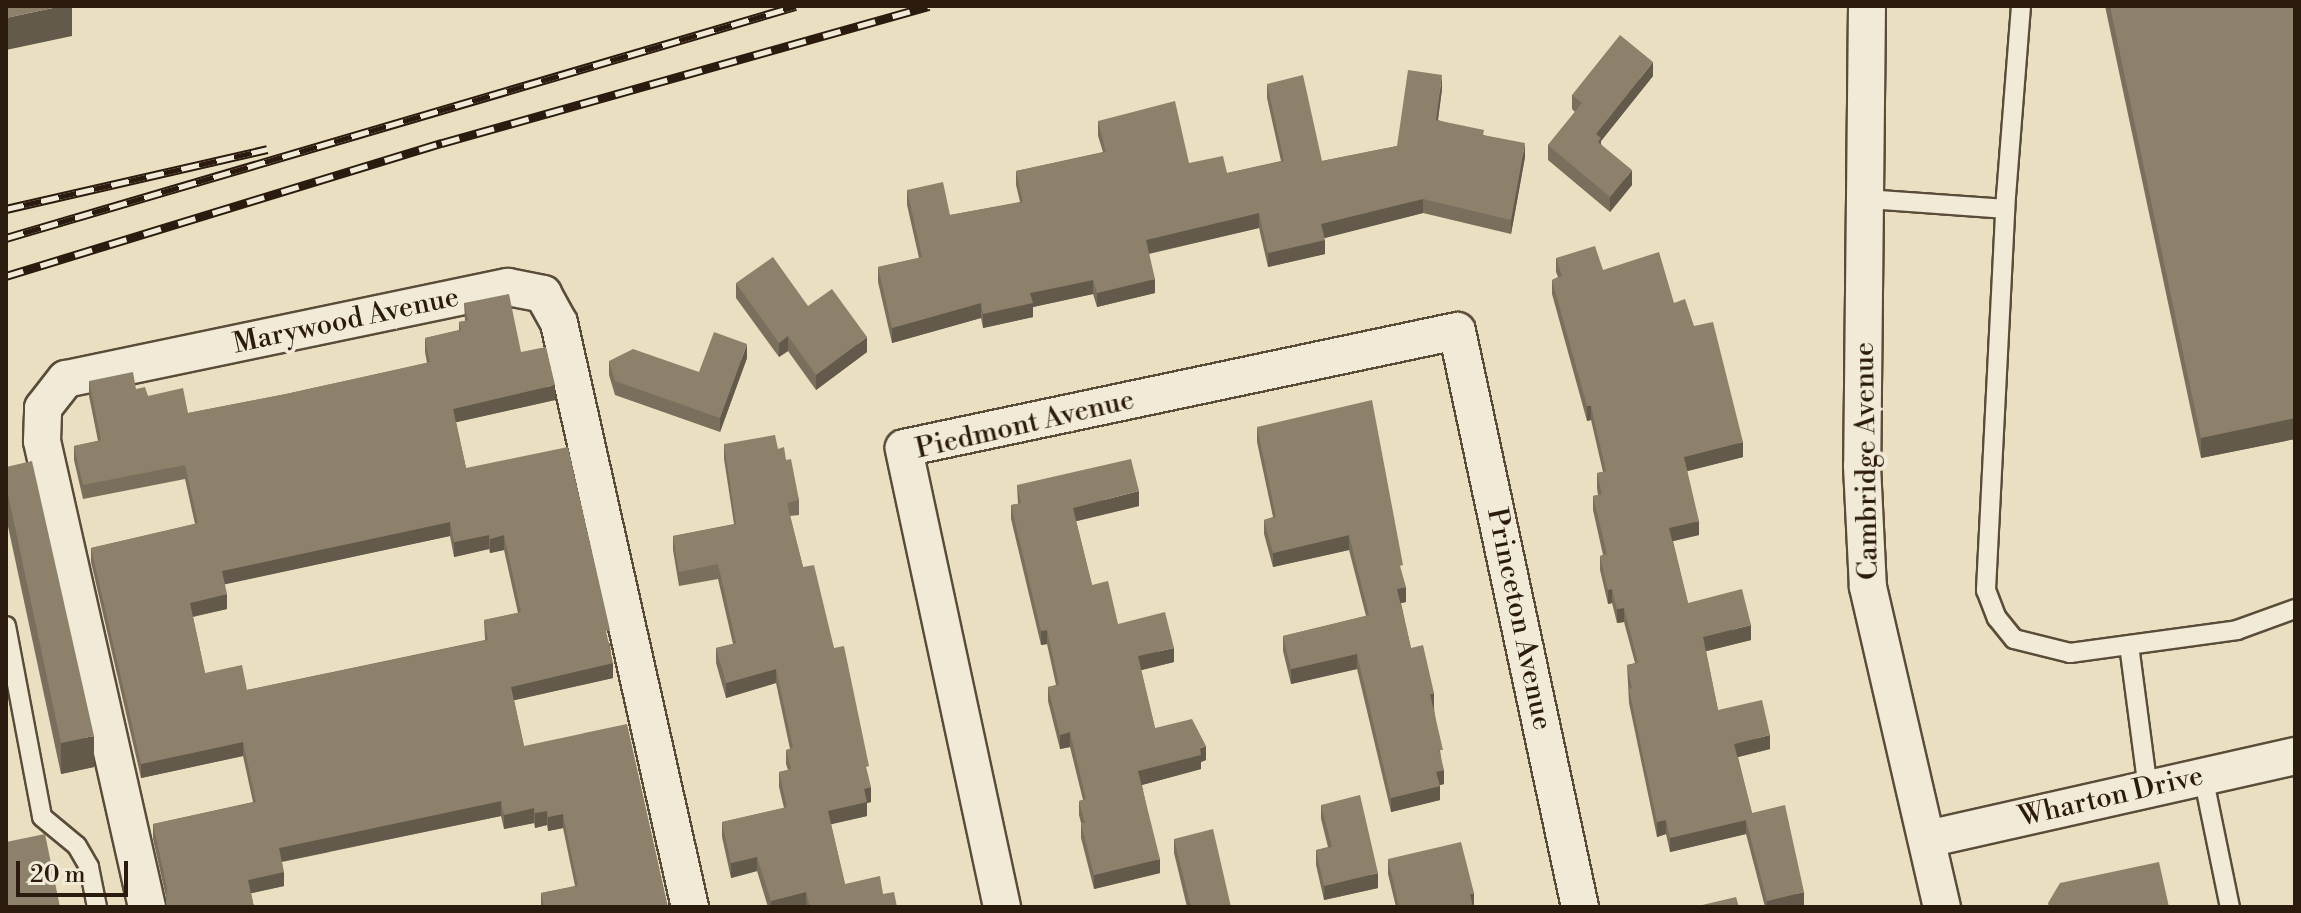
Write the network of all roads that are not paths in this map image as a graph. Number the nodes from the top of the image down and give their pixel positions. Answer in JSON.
{"nodes":[{"id":1,"x":1867,"y":6,"type":"edge"},
{"id":2,"x":2021,"y":6,"type":"edge"},
{"id":3,"x":1867,"y":199,"type":"junction"},
{"id":4,"x":2005,"y":209,"type":"junction"},
{"id":5,"x":1457,"y":331,"type":"joint"},
{"id":6,"x":2295,"y":609,"type":"edge"},
{"id":7,"x":6,"y":626,"type":"edge"},
{"id":8,"x":2129,"y":645,"type":"junction"},
{"id":9,"x":2295,"y":756,"type":"edge"},
{"id":10,"x":2203,"y":776,"type":"junction"},
{"id":11,"x":2148,"y":789,"type":"junction"},
{"id":12,"x":1927,"y":839,"type":"junction"},
{"id":13,"x":97,"y":907,"type":"edge"},
{"id":14,"x":147,"y":907,"type":"edge"},
{"id":15,"x":690,"y":907,"type":"edge"},
{"id":16,"x":1002,"y":907,"type":"edge"},
{"id":17,"x":1580,"y":907,"type":"edge"},
{"id":18,"x":1942,"y":907,"type":"edge"},
{"id":19,"x":2230,"y":907,"type":"edge"}],
"edges":[{"from":1,"to":3,"type":"street","name":"Cambridge Avenue"},
{"from":2,"to":4,"type":"lane"},
{"from":3,"to":4,"type":"lane"},
{"from":3,"to":12,"type":"street","name":"Cambridge Avenue"},
{"from":4,"to":8,"type":"lane"},
{"from":5,"to":16,"type":"street","name":"Piedmont Avenue"},
{"from":5,"to":17,"type":"street","name":"Princeton Avenue"},
{"from":6,"to":8,"type":"lane"},
{"from":7,"to":13,"type":"lane"},
{"from":8,"to":11,"type":"lane"},
{"from":9,"to":10,"type":"street","name":"Wharton Drive"},
{"from":10,"to":11,"type":"street","name":"Wharton Drive"},
{"from":10,"to":19,"type":"lane"},
{"from":11,"to":12,"type":"street","name":"Wharton Drive"},
{"from":12,"to":18,"type":"street","name":"Cambridge Avenue"},
{"from":14,"to":15,"type":"street","name":"Marywood Avenue"}]}
